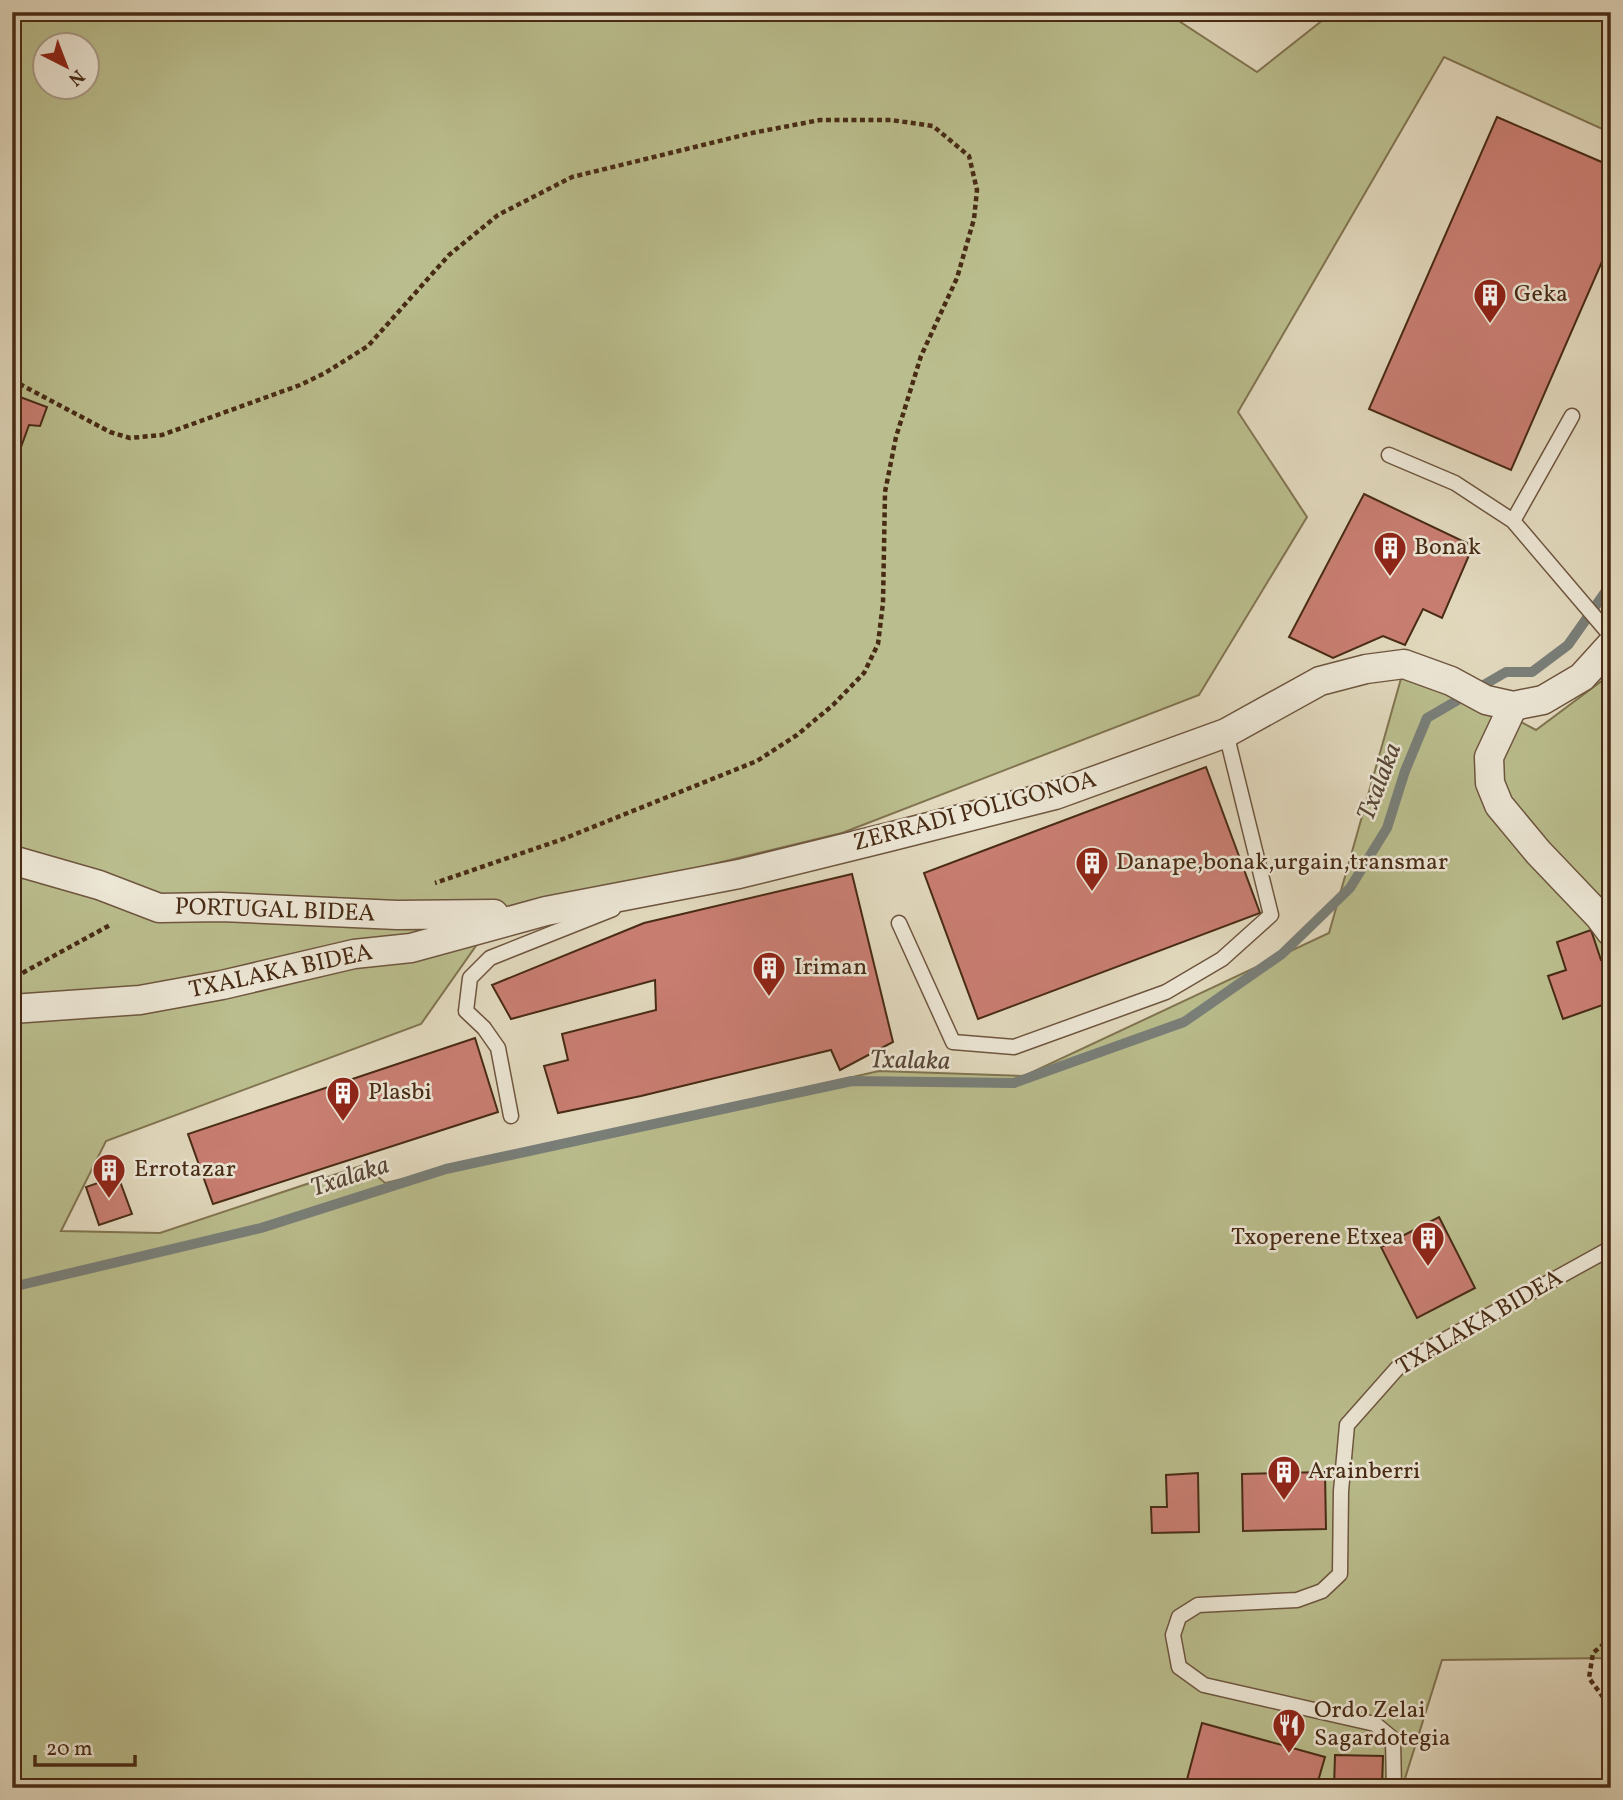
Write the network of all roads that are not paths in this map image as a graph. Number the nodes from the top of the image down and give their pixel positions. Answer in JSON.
{"nodes":[{"id":1,"x":1573,"y":416,"type":"dead end"},
{"id":2,"x":1389,"y":455,"type":"dead end"},
{"id":3,"x":1513,"y":521,"type":"junction"},
{"id":4,"x":1605,"y":635,"type":"edge"},
{"id":5,"x":1611,"y":636,"type":"edge"},
{"id":6,"x":1513,"y":706,"type":"junction"},
{"id":7,"x":1226,"y":733,"type":"junction"},
{"id":8,"x":12,"y":860,"type":"edge"},
{"id":9,"x":660,"y":890,"type":"junction"},
{"id":10,"x":546,"y":911,"type":"junction"},
{"id":11,"x":899,"y":923,"type":"dead end"},
{"id":12,"x":1611,"y":932,"type":"edge"},
{"id":13,"x":12,"y":1009,"type":"edge"},
{"id":14,"x":511,"y":1116,"type":"dead end"},
{"id":15,"x":1611,"y":1248,"type":"edge"},
{"id":16,"x":1394,"y":1788,"type":"edge"}],
"edges":[{"from":1,"to":3,"type":"lane"},
{"from":2,"to":3,"type":"lane"},
{"from":3,"to":4,"type":"lane"},
{"from":4,"to":5,"type":"lane"},
{"from":4,"to":6,"type":"street","name":"ZERRADI POLIGONOA"},
{"from":6,"to":7,"type":"street","name":"ZERRADI POLIGONOA"},
{"from":6,"to":12,"type":"street"},
{"from":7,"to":9,"type":"street","name":"ZERRADI POLIGONOA"},
{"from":7,"to":11,"type":"lane"},
{"from":8,"to":10,"type":"street","name":"PORTUGAL BIDEA"},
{"from":9,"to":10,"type":"street","name":"ZERRADI POLIGONOA"},
{"from":9,"to":14,"type":"lane"},
{"from":10,"to":13,"type":"street","name":"TXALAKA BIDEA"},
{"from":15,"to":16,"type":"lane","name":"TXALAKA BIDEA"}]}
